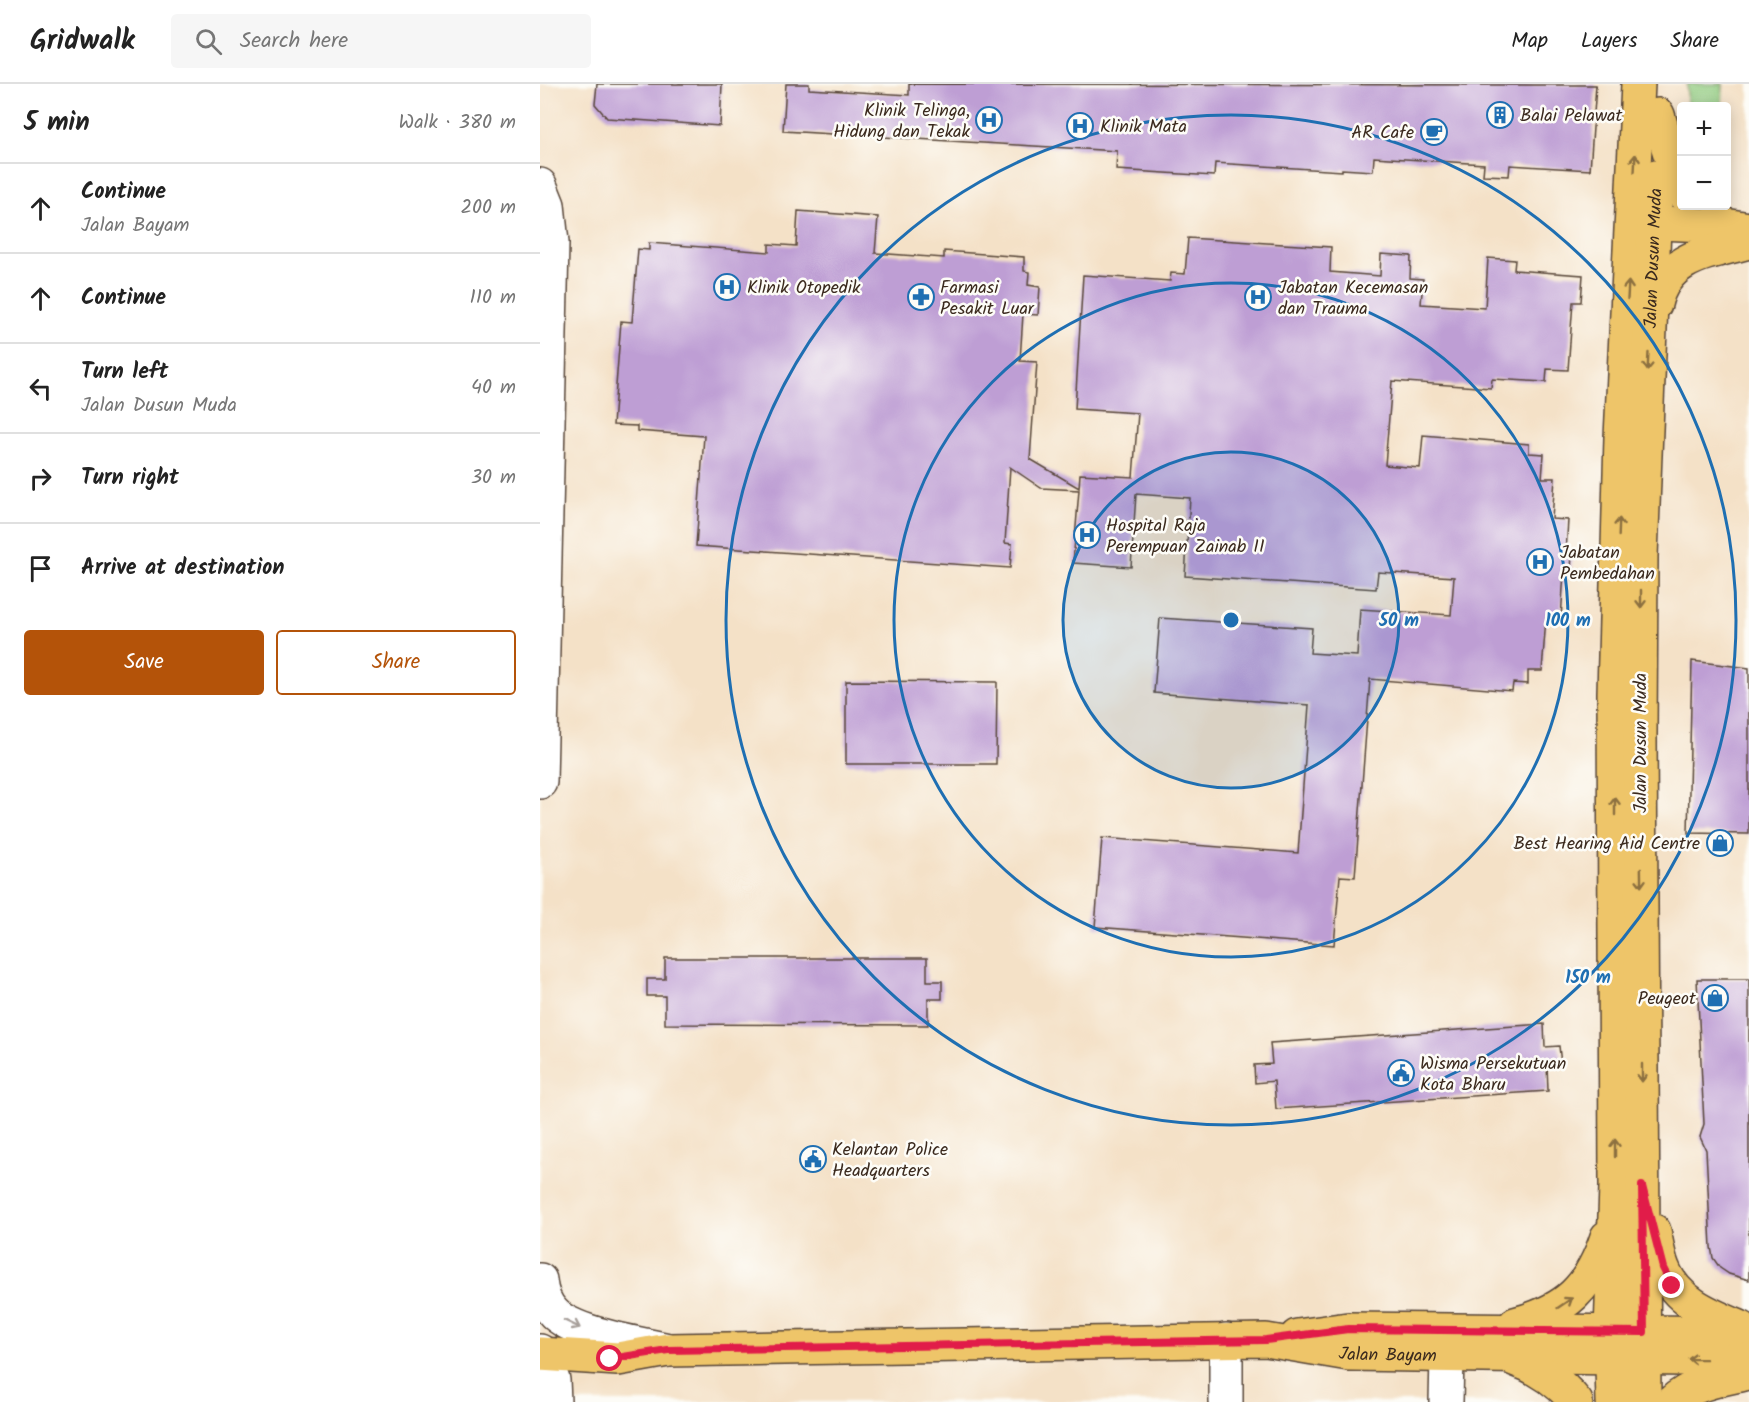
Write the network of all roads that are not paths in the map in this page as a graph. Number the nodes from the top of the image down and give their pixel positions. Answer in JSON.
{"nodes":[{"id":1,"x":1638,"y":84,"type":"edge"},
{"id":2,"x":1659,"y":99,"type":"edge"},
{"id":3,"x":1677,"y":173,"type":"edge"},
{"id":4,"x":540,"y":185,"type":"edge"},
{"id":5,"x":1694,"y":210,"type":"edge"},
{"id":6,"x":1643,"y":232,"type":"junction"},
{"id":7,"x":1743,"y":233,"type":"edge"},
{"id":8,"x":1650,"y":327,"type":"junction"},
{"id":9,"x":540,"y":782,"type":"edge"},
{"id":10,"x":1629,"y":1186,"type":"junction"},
{"id":11,"x":540,"y":1280,"type":"edge"},
{"id":12,"x":1469,"y":1330,"type":"junction"},
{"id":13,"x":1749,"y":1332,"type":"edge"},
{"id":14,"x":1226,"y":1340,"type":"junction"},
{"id":15,"x":1266,"y":1340,"type":"junction"},
{"id":16,"x":1612,"y":1345,"type":"junction"},
{"id":17,"x":1644,"y":1346,"type":"junction"},
{"id":18,"x":668,"y":1350,"type":"junction"},
{"id":19,"x":541,"y":1353,"type":"edge"},
{"id":20,"x":1447,"y":1356,"type":"junction"},
{"id":21,"x":1507,"y":1357,"type":"junction"},
{"id":22,"x":1749,"y":1360,"type":"edge"},
{"id":23,"x":1749,"y":1373,"type":"edge"},
{"id":24,"x":554,"y":1402,"type":"edge"},
{"id":25,"x":1226,"y":1402,"type":"edge"},
{"id":26,"x":1446,"y":1402,"type":"edge"},
{"id":27,"x":1576,"y":1402,"type":"edge"},
{"id":28,"x":1613,"y":1402,"type":"edge"},
{"id":29,"x":1644,"y":1402,"type":"edge"},
{"id":30,"x":1672,"y":1402,"type":"edge"}],
"edges":[{"from":6,"to":1,"type":"main road","one_way":true},
{"from":2,"to":3,"type":"main road"},
{"from":2,"to":6,"type":"main road","name":"Jalan Dusun Muda"},
{"from":4,"to":9,"type":"street"},
{"from":5,"to":7,"type":"main road"},
{"from":6,"to":7,"type":"main road"},
{"from":6,"to":8,"type":"main road","name":"Jalan Dusun Muda"},
{"from":10,"to":6,"type":"main road","one_way":true},
{"from":7,"to":8,"type":"main road"},
{"from":8,"to":10,"type":"main road","name":"Jalan Dusun Muda","one_way":true},
{"from":12,"to":10,"type":"main road","one_way":true},
{"from":10,"to":13,"type":"main road"},
{"from":10,"to":16,"type":"main road"},
{"from":10,"to":17,"type":"main road","name":"Jalan Dusun Muda"},
{"from":11,"to":18,"type":"street","name":"Jalan Bayam","one_way":true},
{"from":12,"to":15,"type":"main road"},
{"from":12,"to":16,"type":"main road"},
{"from":13,"to":17,"type":"main road"},
{"from":14,"to":15,"type":"main road","name":"Jalan Bayam"},
{"from":14,"to":18,"type":"main road","name":"Jalan Bayam"},
{"from":14,"to":25,"type":"street"},
{"from":15,"to":20,"type":"main road","name":"Jalan Bayam"},
{"from":16,"to":17,"type":"main road"},
{"from":16,"to":21,"type":"main road","name":"Jalan Bayam"},
{"from":16,"to":28,"type":"main road"},
{"from":22,"to":17,"type":"main road","one_way":true},
{"from":17,"to":29,"type":"main road","name":"Jalan Dusun Muda"},
{"from":18,"to":19,"type":"main road","name":"Jalan Bayam"},
{"from":19,"to":24,"type":"street"},
{"from":20,"to":21,"type":"main road","name":"Jalan Bayam"},
{"from":20,"to":26,"type":"street"},
{"from":21,"to":27,"type":"main road"},
{"from":23,"to":30,"type":"main road"}]}
